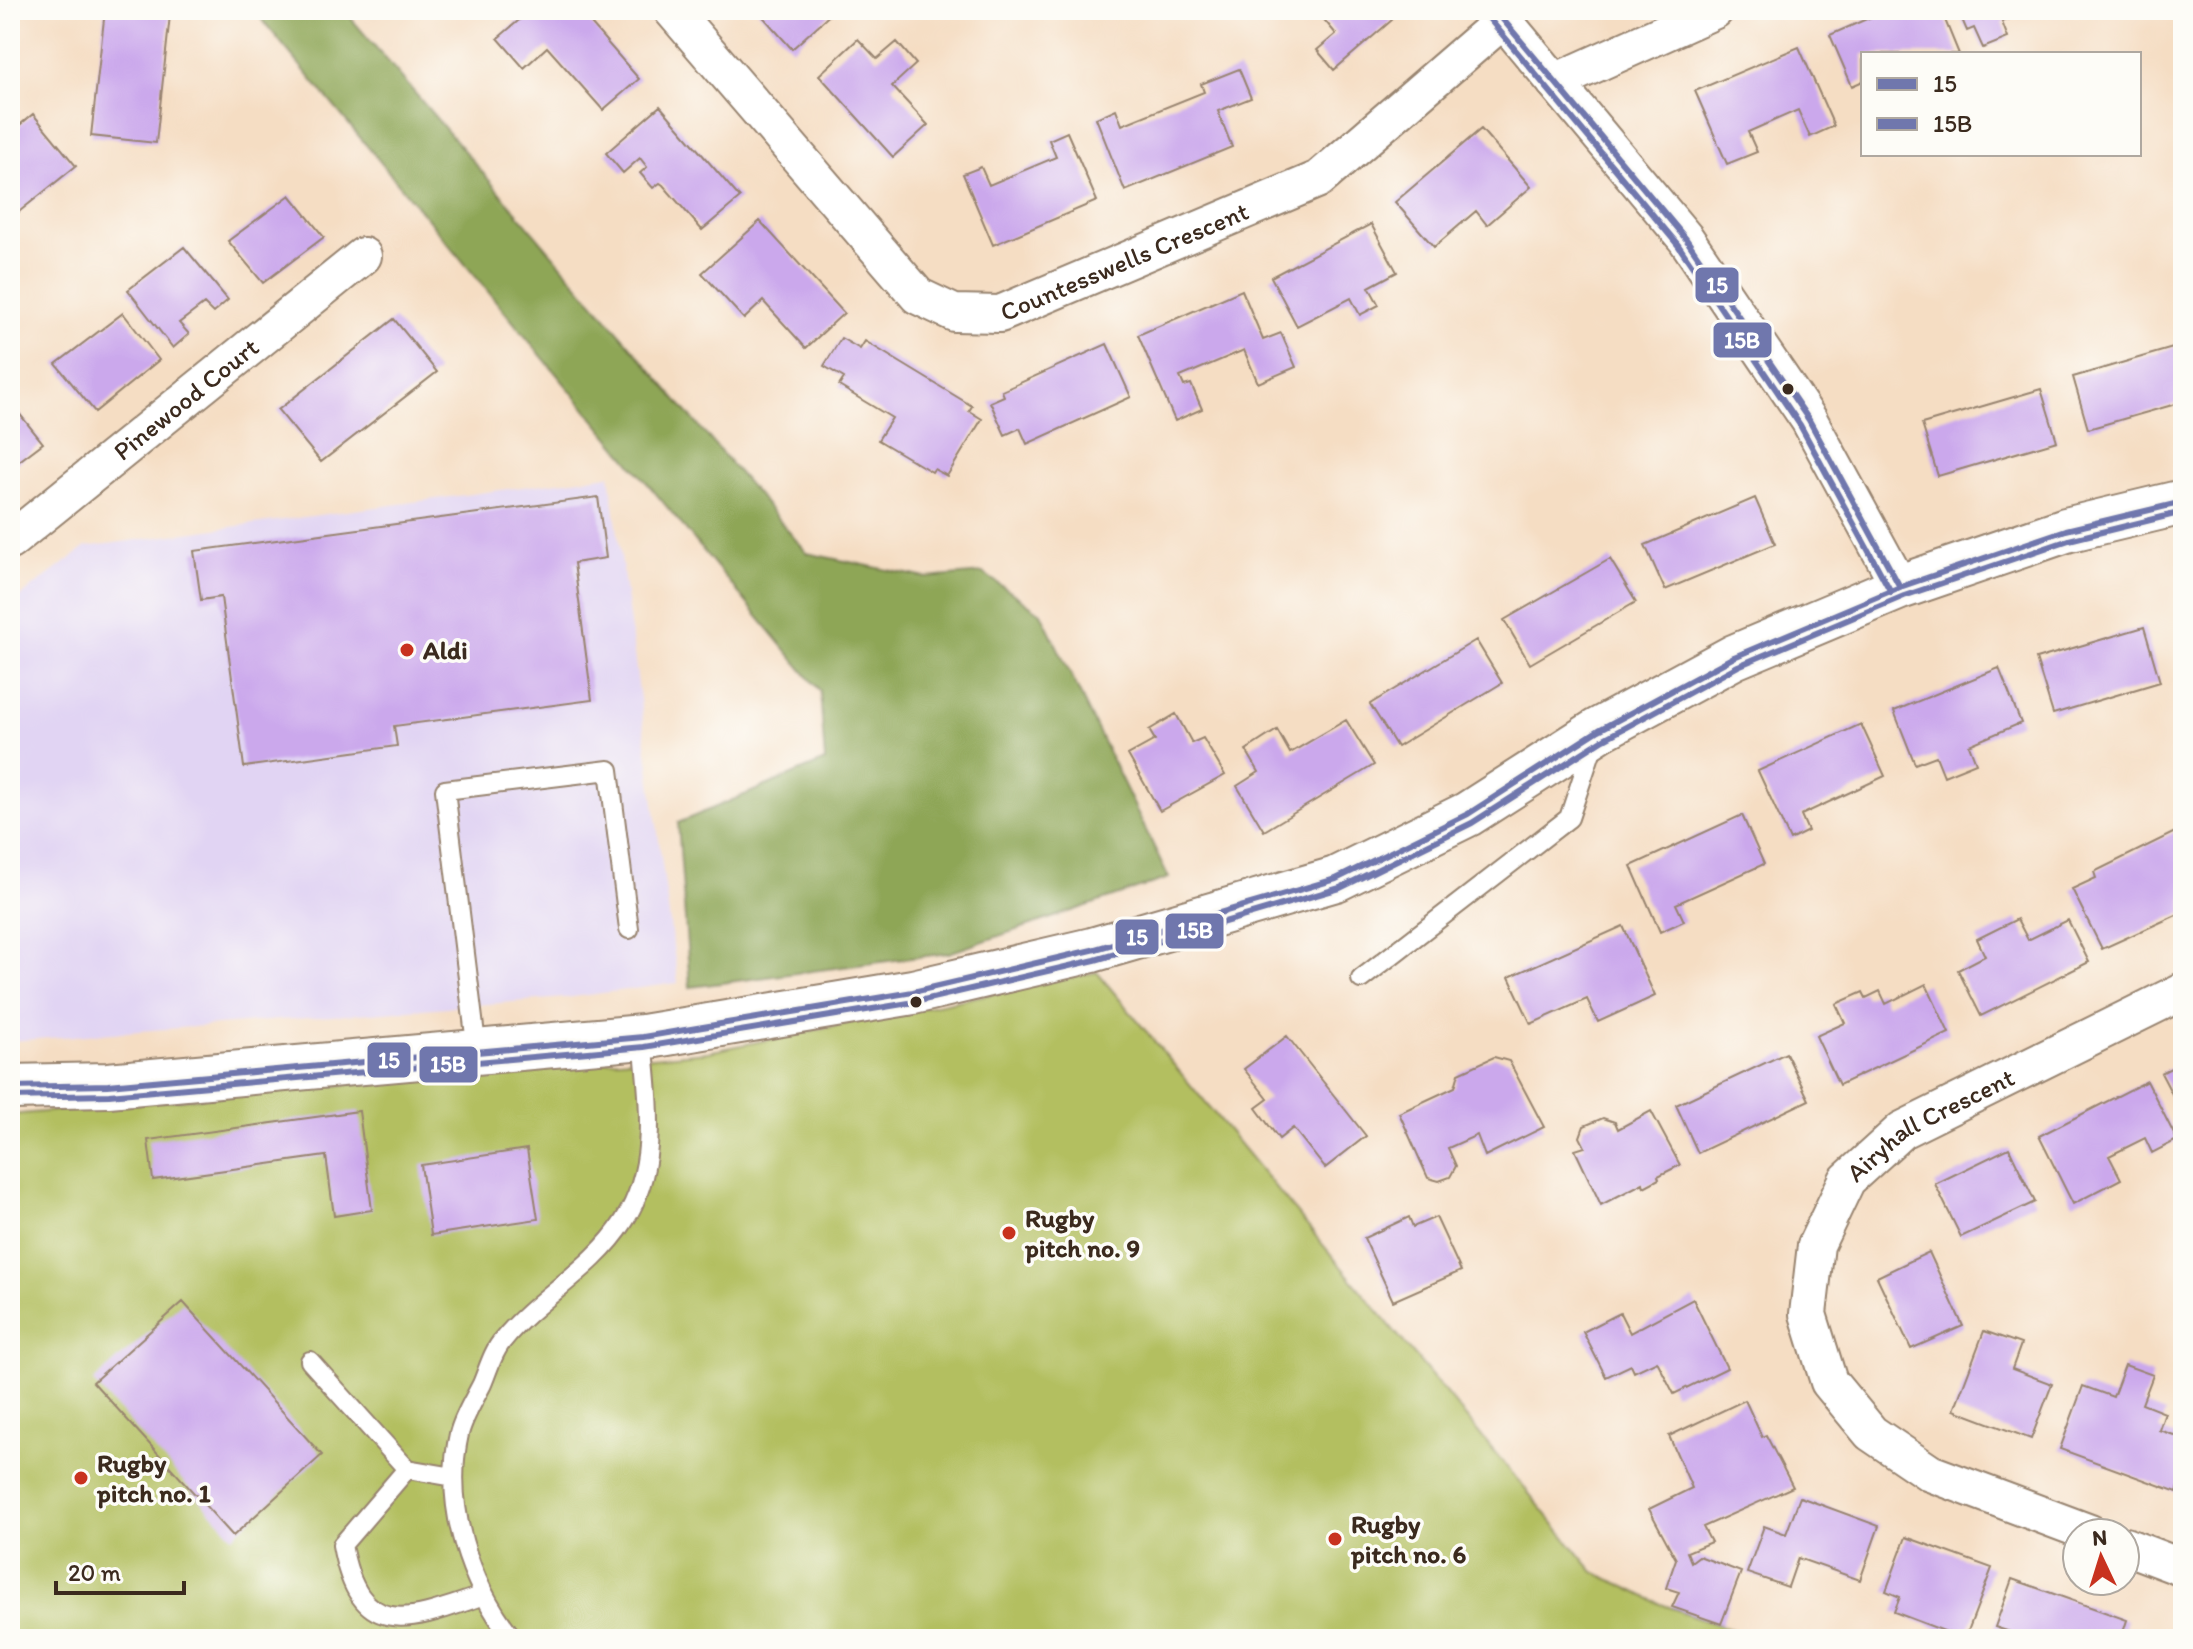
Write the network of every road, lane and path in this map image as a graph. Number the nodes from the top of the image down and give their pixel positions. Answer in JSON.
{"nodes":[{"id":1,"x":672,"y":10,"type":"edge"},
{"id":2,"x":1715,"y":10,"type":"edge"},
{"id":3,"x":1499,"y":15,"type":"edge"},
{"id":4,"x":1555,"y":82,"type":"junction"},
{"id":5,"x":363,"y":256,"type":"dead end"},
{"id":6,"x":2183,"y":502,"type":"edge"},
{"id":7,"x":10,"y":541,"type":"edge"},
{"id":8,"x":1900,"y":587,"type":"junction"},
{"id":9,"x":1599,"y":730,"type":"junction"},
{"id":10,"x":629,"y":929,"type":"dead end"},
{"id":11,"x":1361,"y":979,"type":"dead end"},
{"id":12,"x":2183,"y":991,"type":"edge"},
{"id":13,"x":643,"y":1037,"type":"junction"},
{"id":14,"x":477,"y":1052,"type":"junction"},
{"id":15,"x":10,"y":1087,"type":"edge"},
{"id":16,"x":310,"y":1361,"type":"dead end"},
{"id":17,"x":407,"y":1469,"type":"junction"},
{"id":18,"x":454,"y":1477,"type":"junction"},
{"id":19,"x":2061,"y":1522,"type":"edge"},
{"id":20,"x":2141,"y":1552,"type":"edge"},
{"id":21,"x":2183,"y":1568,"type":"edge"},
{"id":22,"x":484,"y":1595,"type":"junction"},
{"id":23,"x":513,"y":1639,"type":"edge"}],
"edges":[{"from":1,"to":3,"type":"street","name":"Countesswells Crescent"},
{"from":2,"to":4,"type":"street"},
{"from":3,"to":4,"type":"street"},
{"from":4,"to":8,"type":"street"},
{"from":5,"to":7,"type":"street","name":"Pinewood Court"},
{"from":6,"to":8,"type":"street"},
{"from":8,"to":9,"type":"street"},
{"from":9,"to":11,"type":"lane"},
{"from":9,"to":13,"type":"street"},
{"from":10,"to":14,"type":"lane"},
{"from":12,"to":19,"type":"street","name":"Airyhall Crescent"},
{"from":13,"to":14,"type":"street"},
{"from":13,"to":18,"type":"lane"},
{"from":14,"to":15,"type":"street"},
{"from":16,"to":17,"type":"lane"},
{"from":17,"to":18,"type":"lane"},
{"from":17,"to":22,"type":"lane"},
{"from":18,"to":22,"type":"lane"},
{"from":20,"to":21,"type":"street"},
{"from":22,"to":23,"type":"lane"}]}
